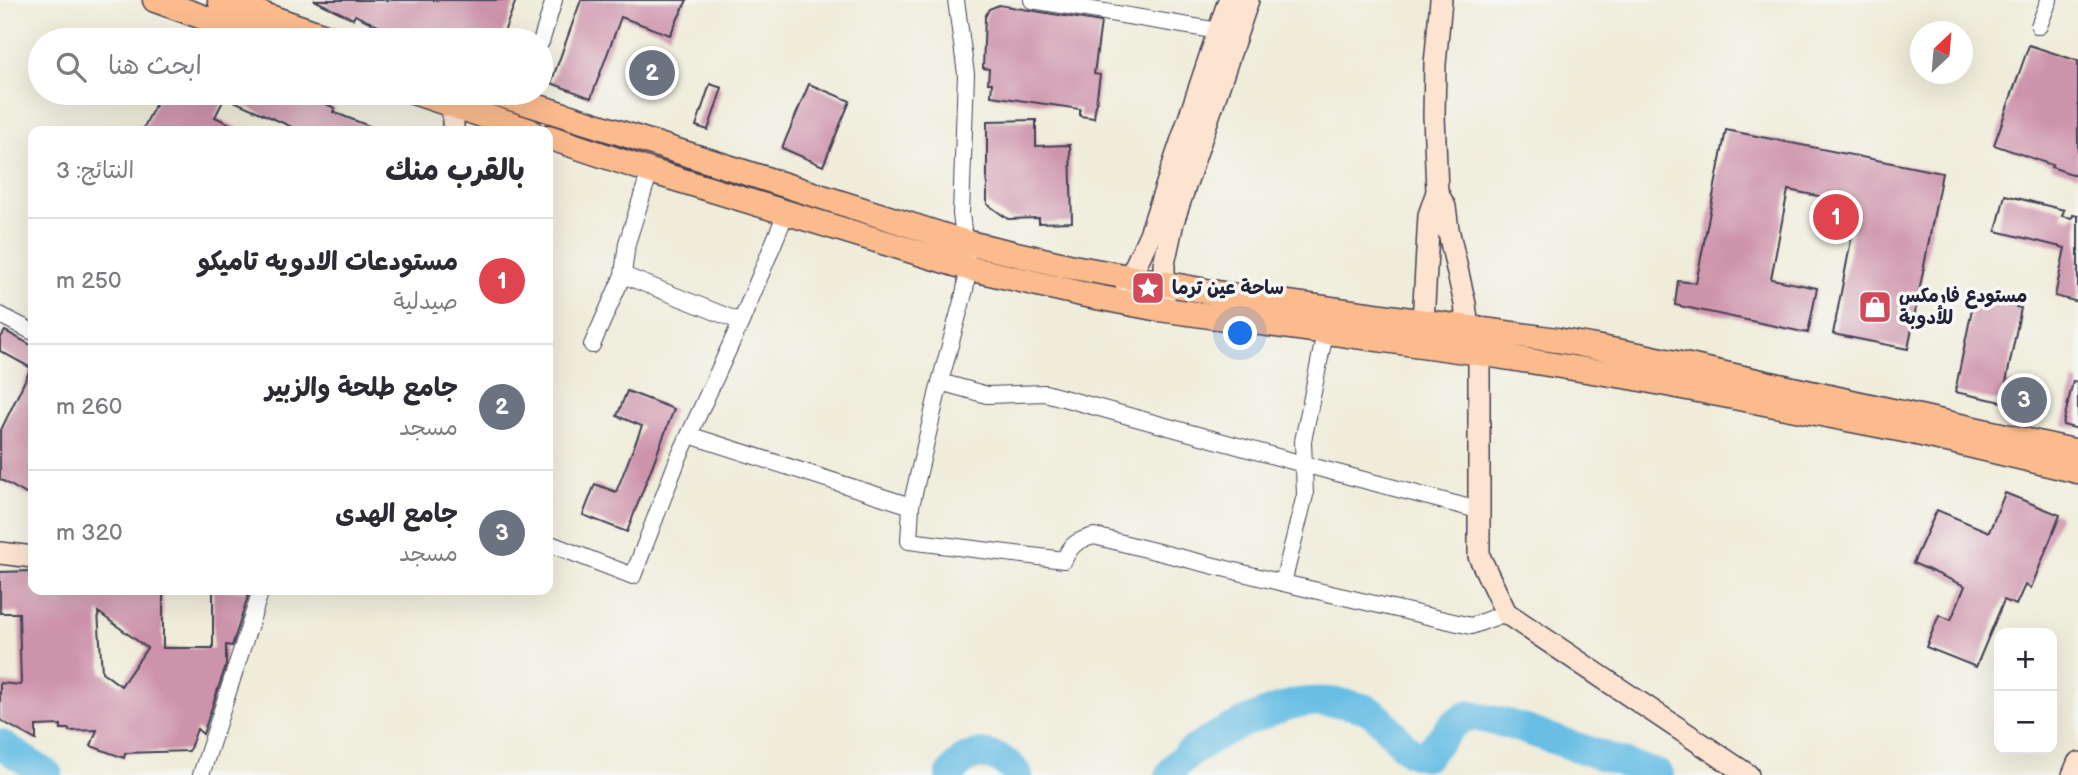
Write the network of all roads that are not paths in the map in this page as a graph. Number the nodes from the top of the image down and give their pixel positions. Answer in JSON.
{"nodes":[{"id":1,"x":155,"y":0,"type":"edge"},
{"id":2,"x":220,"y":0,"type":"edge"},
{"id":3,"x":554,"y":0,"type":"edge"},
{"id":4,"x":956,"y":0,"type":"edge"},
{"id":5,"x":1032,"y":0,"type":"edge"},
{"id":6,"x":1229,"y":0,"type":"edge"},
{"id":7,"x":1248,"y":0,"type":"edge"},
{"id":8,"x":1441,"y":0,"type":"edge"},
{"id":9,"x":2049,"y":0,"type":"edge"},
{"id":10,"x":258,"y":22,"type":"edge"},
{"id":11,"x":2039,"y":26,"type":"dead end"},
{"id":12,"x":284,"y":28,"type":"edge"},
{"id":13,"x":545,"y":28,"type":"edge"},
{"id":14,"x":1219,"y":31,"type":"junction"},
{"id":15,"x":456,"y":105,"type":"edge"},
{"id":16,"x":469,"y":105,"type":"edge"},
{"id":17,"x":547,"y":105,"type":"edge"},
{"id":18,"x":454,"y":126,"type":"edge"},
{"id":19,"x":518,"y":126,"type":"edge"},
{"id":20,"x":553,"y":139,"type":"edge"},
{"id":21,"x":650,"y":171,"type":"junction"},
{"id":22,"x":1437,"y":192,"type":"junction"},
{"id":23,"x":786,"y":213,"type":"junction"},
{"id":24,"x":964,"y":242,"type":"junction"},
{"id":25,"x":968,"y":268,"type":"junction"},
{"id":26,"x":623,"y":275,"type":"junction"},
{"id":27,"x":1129,"y":278,"type":"junction"},
{"id":28,"x":1164,"y":285,"type":"junction"},
{"id":29,"x":1127,"y":304,"type":"junction"},
{"id":30,"x":1158,"y":309,"type":"junction"},
{"id":31,"x":0,"y":315,"type":"edge"},
{"id":32,"x":741,"y":322,"type":"junction"},
{"id":33,"x":1423,"y":322,"type":"junction"},
{"id":34,"x":1468,"y":328,"type":"junction"},
{"id":35,"x":28,"y":329,"type":"edge"},
{"id":36,"x":1325,"y":333,"type":"junction"},
{"id":37,"x":592,"y":345,"type":"dead end"},
{"id":38,"x":1479,"y":353,"type":"junction"},
{"id":39,"x":940,"y":382,"type":"junction"},
{"id":40,"x":1786,"y":397,"type":"junction"},
{"id":41,"x":689,"y":435,"type":"junction"},
{"id":42,"x":2078,"y":452,"type":"edge"},
{"id":43,"x":1303,"y":464,"type":"junction"},
{"id":44,"x":2078,"y":471,"type":"edge"},
{"id":45,"x":911,"y":506,"type":"junction"},
{"id":46,"x":1478,"y":510,"type":"junction"},
{"id":47,"x":553,"y":545,"type":"edge"},
{"id":48,"x":0,"y":553,"type":"edge"},
{"id":49,"x":28,"y":556,"type":"edge"},
{"id":50,"x":1283,"y":583,"type":"junction"},
{"id":51,"x":259,"y":595,"type":"edge"},
{"id":52,"x":1506,"y":613,"type":"junction"},
{"id":53,"x":2078,"y":763,"type":"edge"},
{"id":54,"x":201,"y":775,"type":"edge"},
{"id":55,"x":1748,"y":775,"type":"edge"},
{"id":56,"x":2073,"y":775,"type":"edge"}],
"edges":[{"from":1,"to":10,"type":"main road"},
{"from":2,"to":10,"type":"main road"},
{"from":3,"to":13,"type":"street"},
{"from":4,"to":24,"type":"street"},
{"from":5,"to":14,"type":"street"},
{"from":6,"to":14,"type":"street"},
{"from":7,"to":28,"type":"street"},
{"from":8,"to":22,"type":"street"},
{"from":9,"to":11,"type":"street"},
{"from":10,"to":12,"type":"main road"},
{"from":14,"to":27,"type":"street"},
{"from":15,"to":18,"type":"street"},
{"from":16,"to":19,"type":"main road"},
{"from":17,"to":24,"type":"main road"},
{"from":20,"to":21,"type":"main road"},
{"from":21,"to":23,"type":"main road"},
{"from":21,"to":26,"type":"street"},
{"from":22,"to":33,"type":"street"},
{"from":22,"to":34,"type":"street"},
{"from":23,"to":25,"type":"main road"},
{"from":23,"to":32,"type":"street"},
{"from":24,"to":25,"type":"street"},
{"from":24,"to":27,"type":"main road"},
{"from":25,"to":29,"type":"main road"},
{"from":25,"to":39,"type":"street"},
{"from":26,"to":32,"type":"street"},
{"from":26,"to":37,"type":"street"},
{"from":27,"to":28,"type":"main road"},
{"from":27,"to":29,"type":"street"},
{"from":28,"to":30,"type":"street"},
{"from":28,"to":33,"type":"main road"},
{"from":29,"to":30,"type":"main road"},
{"from":30,"to":36,"type":"main road"},
{"from":31,"to":35,"type":"street"},
{"from":32,"to":41,"type":"street"},
{"from":33,"to":34,"type":"main road"},
{"from":34,"to":40,"type":"main road"},
{"from":36,"to":38,"type":"main road"},
{"from":36,"to":43,"type":"street"},
{"from":38,"to":40,"type":"main road"},
{"from":38,"to":46,"type":"street"},
{"from":39,"to":43,"type":"street"},
{"from":39,"to":45,"type":"street"},
{"from":40,"to":42,"type":"main road"},
{"from":40,"to":44,"type":"main road"},
{"from":41,"to":45,"type":"street"},
{"from":41,"to":47,"type":"street"},
{"from":43,"to":46,"type":"street"},
{"from":43,"to":50,"type":"street"},
{"from":45,"to":50,"type":"street"},
{"from":46,"to":52,"type":"street"},
{"from":48,"to":49,"type":"street"},
{"from":50,"to":52,"type":"street"},
{"from":51,"to":54,"type":"street"},
{"from":52,"to":55,"type":"street"},
{"from":53,"to":56,"type":"street"}]}
